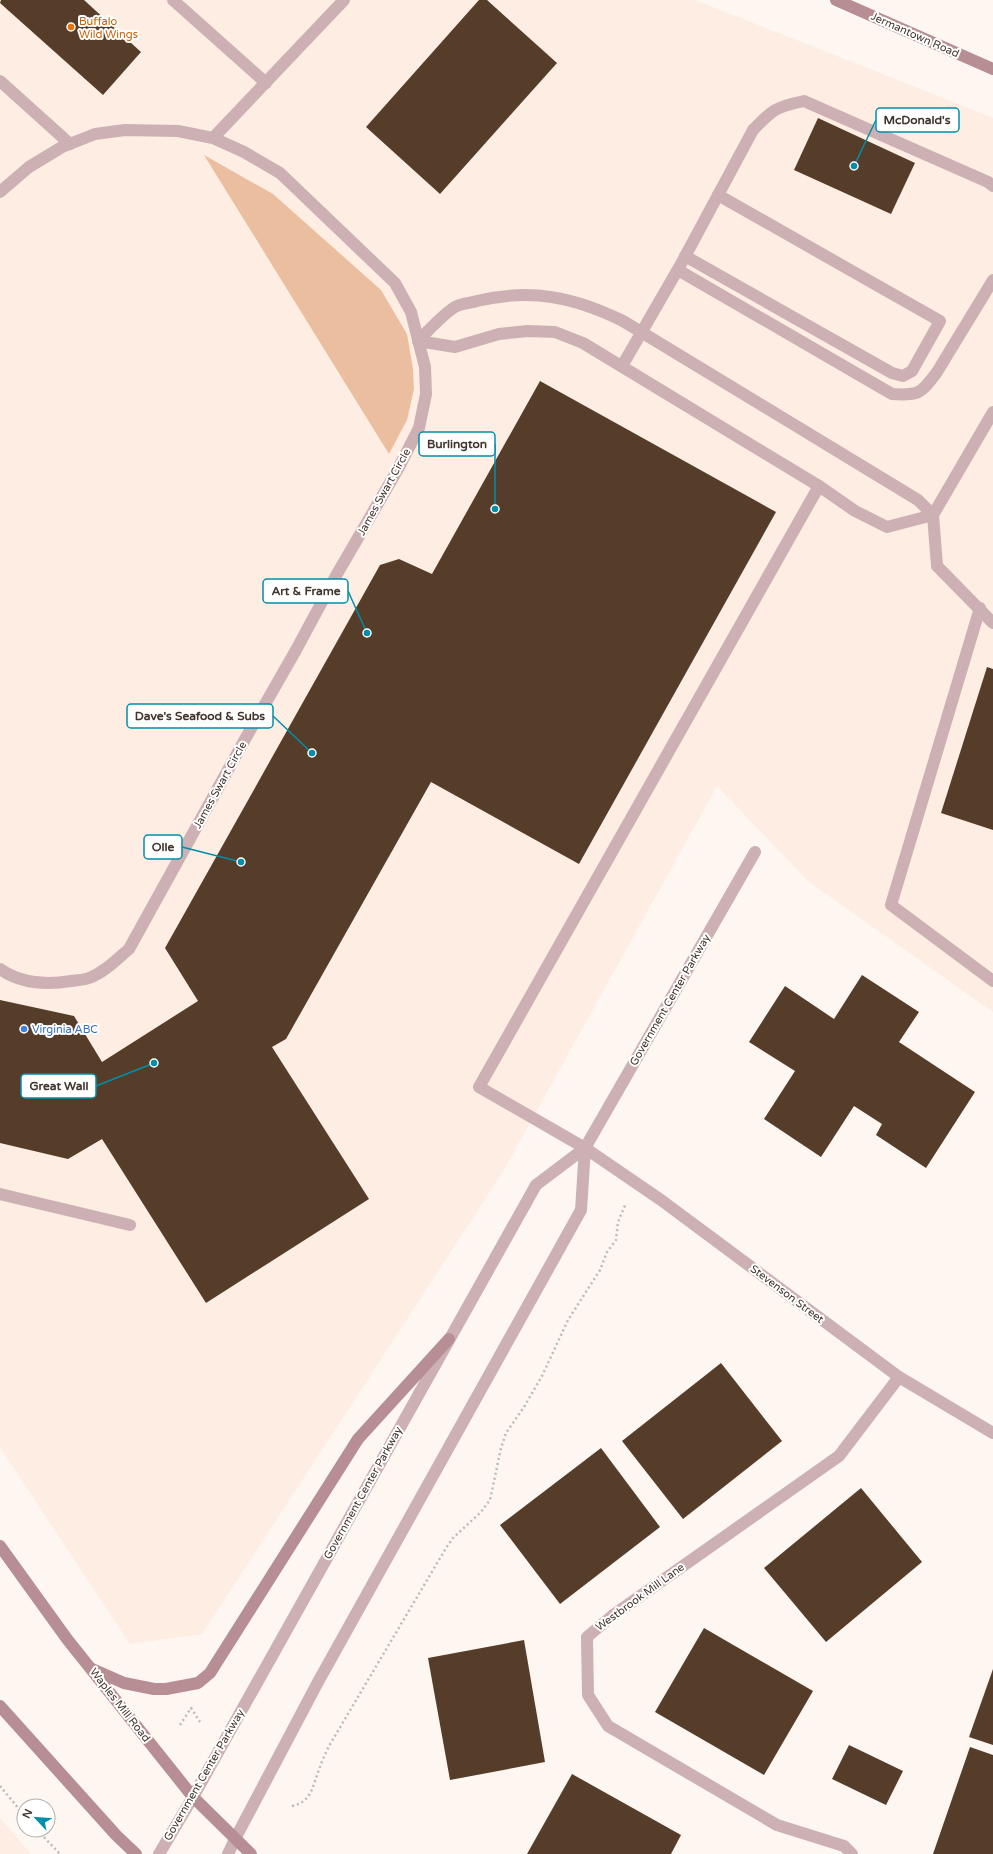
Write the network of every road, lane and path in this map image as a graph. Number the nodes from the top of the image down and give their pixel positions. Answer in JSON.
{"nodes":[{"id":1,"x":173,"y":0,"type":"edge"},
{"id":2,"x":344,"y":0,"type":"edge"},
{"id":3,"x":837,"y":0,"type":"edge"},
{"id":4,"x":993,"y":69,"type":"edge"},
{"id":5,"x":0,"y":81,"type":"edge"},
{"id":6,"x":266,"y":83,"type":"junction"},
{"id":7,"x":213,"y":138,"type":"junction"},
{"id":8,"x":70,"y":144,"type":"junction"},
{"id":9,"x":993,"y":186,"type":"edge"},
{"id":10,"x":0,"y":192,"type":"edge"},
{"id":11,"x":718,"y":196,"type":"junction"},
{"id":12,"x":686,"y":256,"type":"junction"},
{"id":13,"x":678,"y":270,"type":"junction"},
{"id":14,"x":993,"y":280,"type":"edge"},
{"id":15,"x":642,"y":333,"type":"junction"},
{"id":16,"x":418,"y":341,"type":"junction"},
{"id":17,"x":622,"y":366,"type":"junction"},
{"id":18,"x":993,"y":412,"type":"edge"},
{"id":19,"x":819,"y":486,"type":"junction"},
{"id":20,"x":933,"y":515,"type":"junction"},
{"id":21,"x":980,"y":608,"type":"junction"},
{"id":22,"x":993,"y":623,"type":"edge"},
{"id":23,"x":755,"y":852,"type":"dead end"},
{"id":24,"x":0,"y":969,"type":"edge"},
{"id":25,"x":993,"y":981,"type":"edge"},
{"id":26,"x":585,"y":1148,"type":"junction"},
{"id":27,"x":635,"y":1182,"type":"junction"},
{"id":28,"x":0,"y":1194,"type":"edge"},
{"id":29,"x":130,"y":1225,"type":"dead end"},
{"id":30,"x":449,"y":1339,"type":"junction"},
{"id":31,"x":899,"y":1377,"type":"junction"},
{"id":32,"x":993,"y":1433,"type":"edge"},
{"id":33,"x":0,"y":1546,"type":"edge"},
{"id":34,"x":92,"y":1669,"type":"junction"},
{"id":35,"x":0,"y":1706,"type":"edge"},
{"id":36,"x":200,"y":1722,"type":"dead end"},
{"id":37,"x":180,"y":1725,"type":"dead end"},
{"id":38,"x":0,"y":1786,"type":"edge"},
{"id":39,"x":193,"y":1797,"type":"junction"},
{"id":40,"x":16,"y":1805,"type":"edge"},
{"id":41,"x":292,"y":1806,"type":"dead end"},
{"id":42,"x":45,"y":1838,"type":"edge"},
{"id":43,"x":235,"y":1839,"type":"junction"},
{"id":44,"x":60,"y":1854,"type":"edge"},
{"id":45,"x":136,"y":1854,"type":"edge"},
{"id":46,"x":159,"y":1854,"type":"edge"},
{"id":47,"x":228,"y":1854,"type":"edge"},
{"id":48,"x":251,"y":1854,"type":"edge"},
{"id":49,"x":852,"y":1854,"type":"edge"}],
"edges":[{"from":1,"to":6,"type":"street"},
{"from":2,"to":6,"type":"street"},
{"from":3,"to":4,"type":"main road","name":"Jermantown Road"},
{"from":5,"to":8,"type":"street"},
{"from":6,"to":7,"type":"street"},
{"from":7,"to":8,"type":"street","name":"James Swart Circle"},
{"from":7,"to":16,"type":"street","name":"James Swart Circle"},
{"from":8,"to":10,"type":"street","name":"James Swart Circle"},
{"from":9,"to":11,"type":"street"},
{"from":11,"to":12,"type":"street"},
{"from":11,"to":12,"type":"street"},
{"from":12,"to":13,"type":"street"},
{"from":13,"to":14,"type":"street"},
{"from":13,"to":15,"type":"street"},
{"from":15,"to":16,"type":"street"},
{"from":15,"to":17,"type":"street"},
{"from":15,"to":20,"type":"street"},
{"from":16,"to":17,"type":"street"},
{"from":16,"to":24,"type":"street","name":"James Swart Circle"},
{"from":17,"to":19,"type":"street"},
{"from":18,"to":20,"type":"street"},
{"from":19,"to":20,"type":"street"},
{"from":19,"to":26,"type":"street","name":"Stevenson Street"},
{"from":20,"to":21,"type":"street"},
{"from":21,"to":22,"type":"street"},
{"from":21,"to":25,"type":"street"},
{"from":23,"to":26,"type":"street","name":"Government Center Parkway"},
{"from":26,"to":27,"type":"street","name":"Stevenson Street"},
{"from":26,"to":30,"type":"street","name":"Government Center Parkway"},
{"from":26,"to":43,"type":"street","name":"Government Center Parkway"},
{"from":27,"to":31,"type":"street","name":"Stevenson Street"},
{"from":27,"to":41,"type":"path"},
{"from":28,"to":29,"type":"street"},
{"from":30,"to":34,"type":"main road"},
{"from":30,"to":39,"type":"street","name":"Government Center Parkway"},
{"from":31,"to":32,"type":"street","name":"Stevenson Street"},
{"from":31,"to":49,"type":"street","name":"Westbrook Mill Lane"},
{"from":33,"to":34,"type":"main road","name":"Waples Mill Road"},
{"from":34,"to":39,"type":"main road","name":"Waples Mill Road"},
{"from":35,"to":45,"type":"main road"},
{"from":36,"to":37,"type":"path"},
{"from":38,"to":40,"type":"path"},
{"from":39,"to":43,"type":"main road","name":"Waples Mill Road"},
{"from":39,"to":46,"type":"street","name":"Government Center Parkway"},
{"from":42,"to":44,"type":"path"},
{"from":43,"to":47,"type":"street","name":"Government Center Parkway"},
{"from":43,"to":48,"type":"main road","name":"Waples Mill Road"}]}
